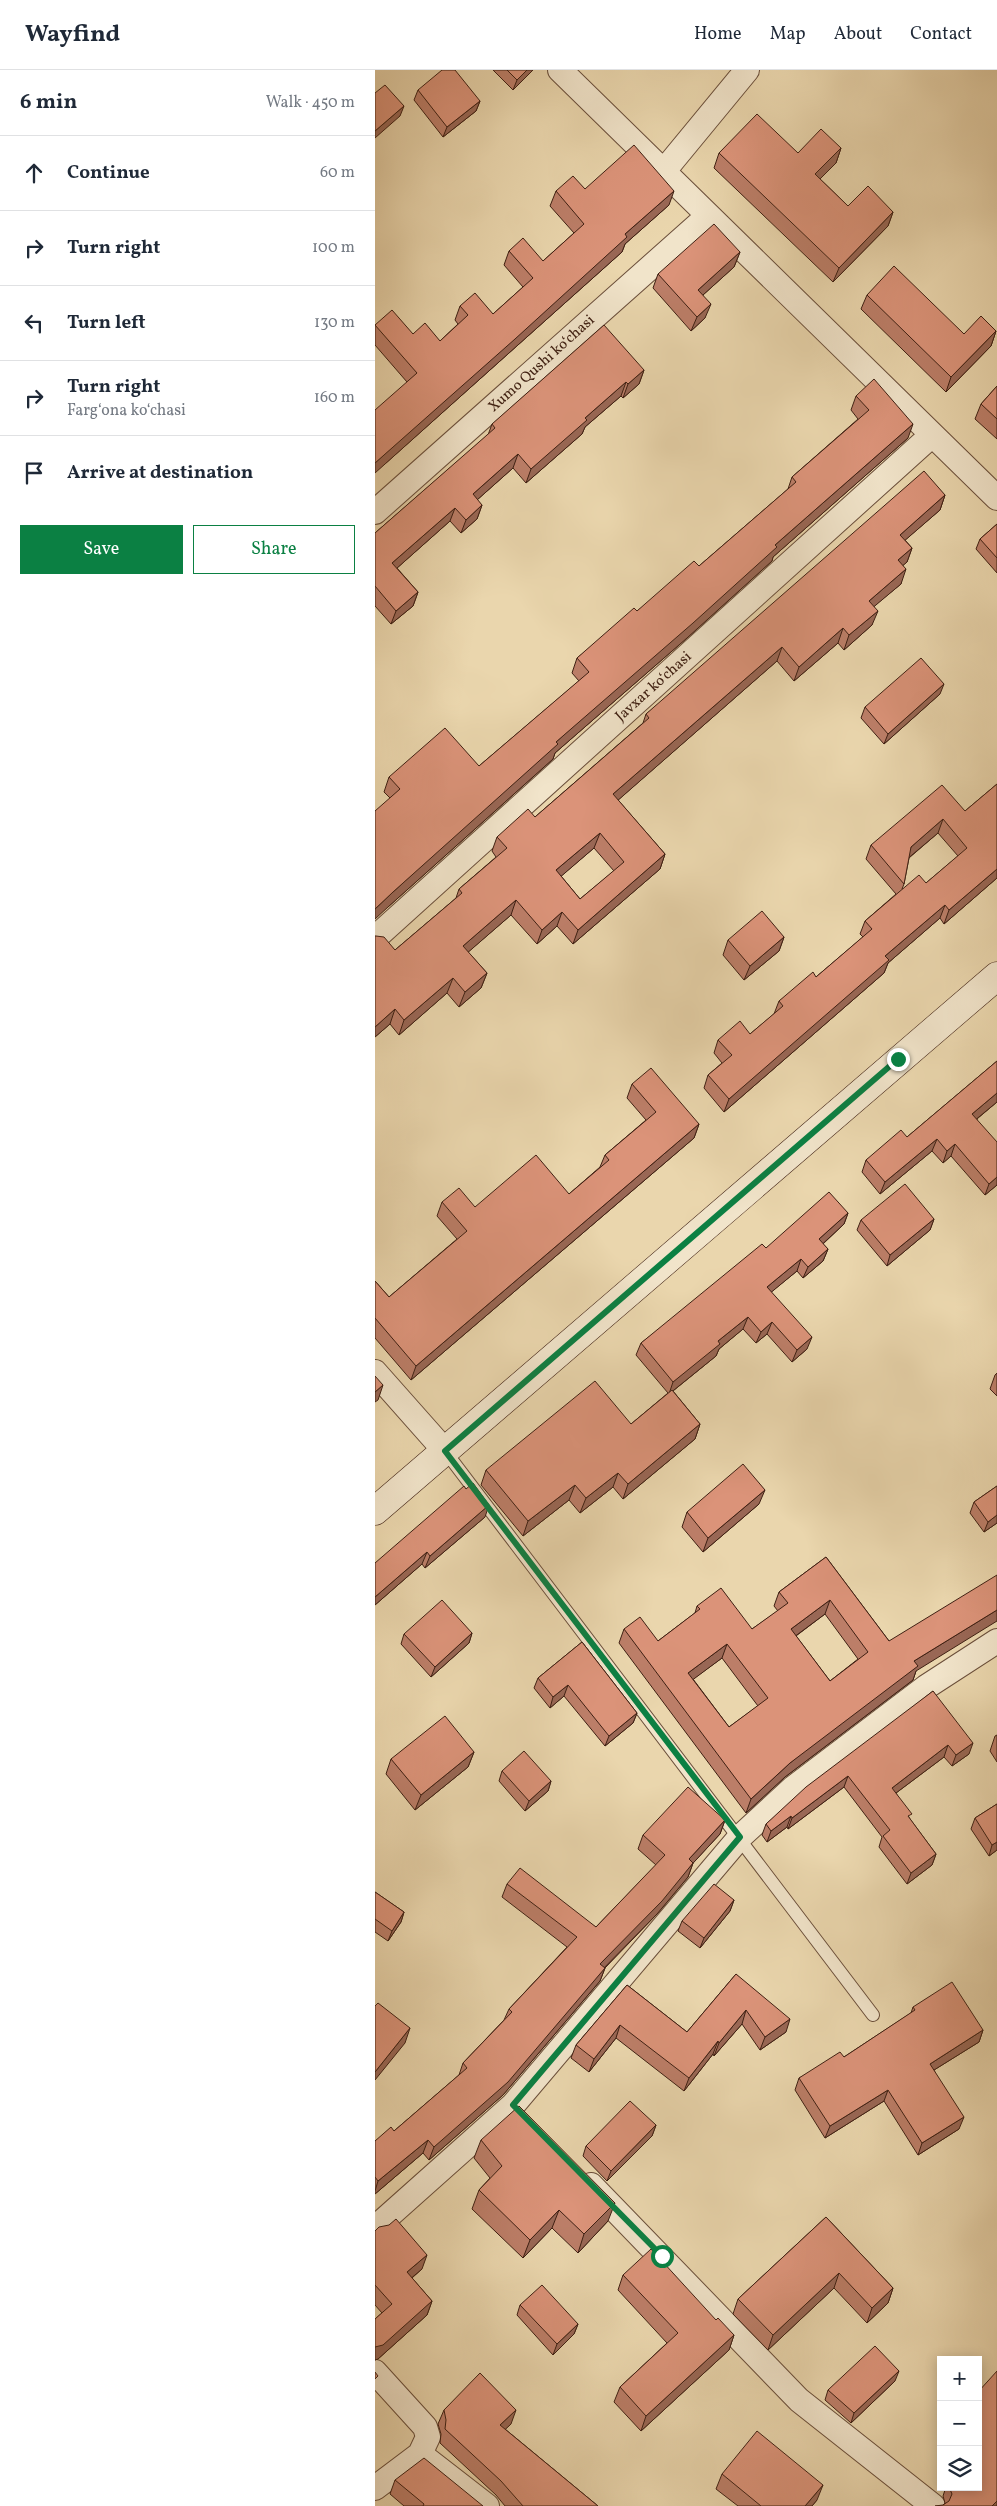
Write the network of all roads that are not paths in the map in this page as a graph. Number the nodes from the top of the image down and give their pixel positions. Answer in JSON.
{"nodes":[{"id":1,"x":559,"y":70,"type":"edge"},
{"id":2,"x":747,"y":70,"type":"edge"},
{"id":3,"x":663,"y":172,"type":"junction"},
{"id":4,"x":708,"y":216,"type":"junction"},
{"id":5,"x":932,"y":435,"type":"junction"},
{"id":6,"x":997,"y":498,"type":"edge"},
{"id":7,"x":375,"y":512,"type":"edge"},
{"id":8,"x":375,"y":938,"type":"edge"},
{"id":9,"x":997,"y":976,"type":"edge"},
{"id":10,"x":375,"y":1372,"type":"edge"},
{"id":11,"x":445,"y":1451,"type":"junction"},
{"id":12,"x":375,"y":1511,"type":"edge"},
{"id":13,"x":997,"y":1641,"type":"edge"},
{"id":14,"x":740,"y":1837,"type":"junction"},
{"id":15,"x":873,"y":2015,"type":"dead end"},
{"id":16,"x":574,"y":2167,"type":"edge"},
{"id":17,"x":375,"y":2228,"type":"edge"},
{"id":18,"x":375,"y":2372,"type":"edge"},
{"id":19,"x":420,"y":2454,"type":"junction"},
{"id":20,"x":375,"y":2488,"type":"edge"},
{"id":21,"x":487,"y":2506,"type":"edge"},
{"id":22,"x":933,"y":2506,"type":"edge"}],
"edges":[{"from":1,"to":3,"type":"street"},
{"from":2,"to":3,"type":"street"},
{"from":3,"to":4,"type":"street"},
{"from":4,"to":5,"type":"street"},
{"from":4,"to":7,"type":"street","name":"Xumo Qushi koʻchasi"},
{"from":5,"to":6,"type":"street"},
{"from":5,"to":8,"type":"street","name":"Javxar koʻchasi"},
{"from":9,"to":11,"type":"street"},
{"from":10,"to":11,"type":"street"},
{"from":11,"to":12,"type":"street"},
{"from":11,"to":14,"type":"lane"},
{"from":13,"to":14,"type":"street"},
{"from":14,"to":15,"type":"lane"},
{"from":14,"to":17,"type":"street"},
{"from":16,"to":22,"type":"street"},
{"from":18,"to":19,"type":"street"},
{"from":19,"to":20,"type":"street"},
{"from":19,"to":21,"type":"street"}]}
